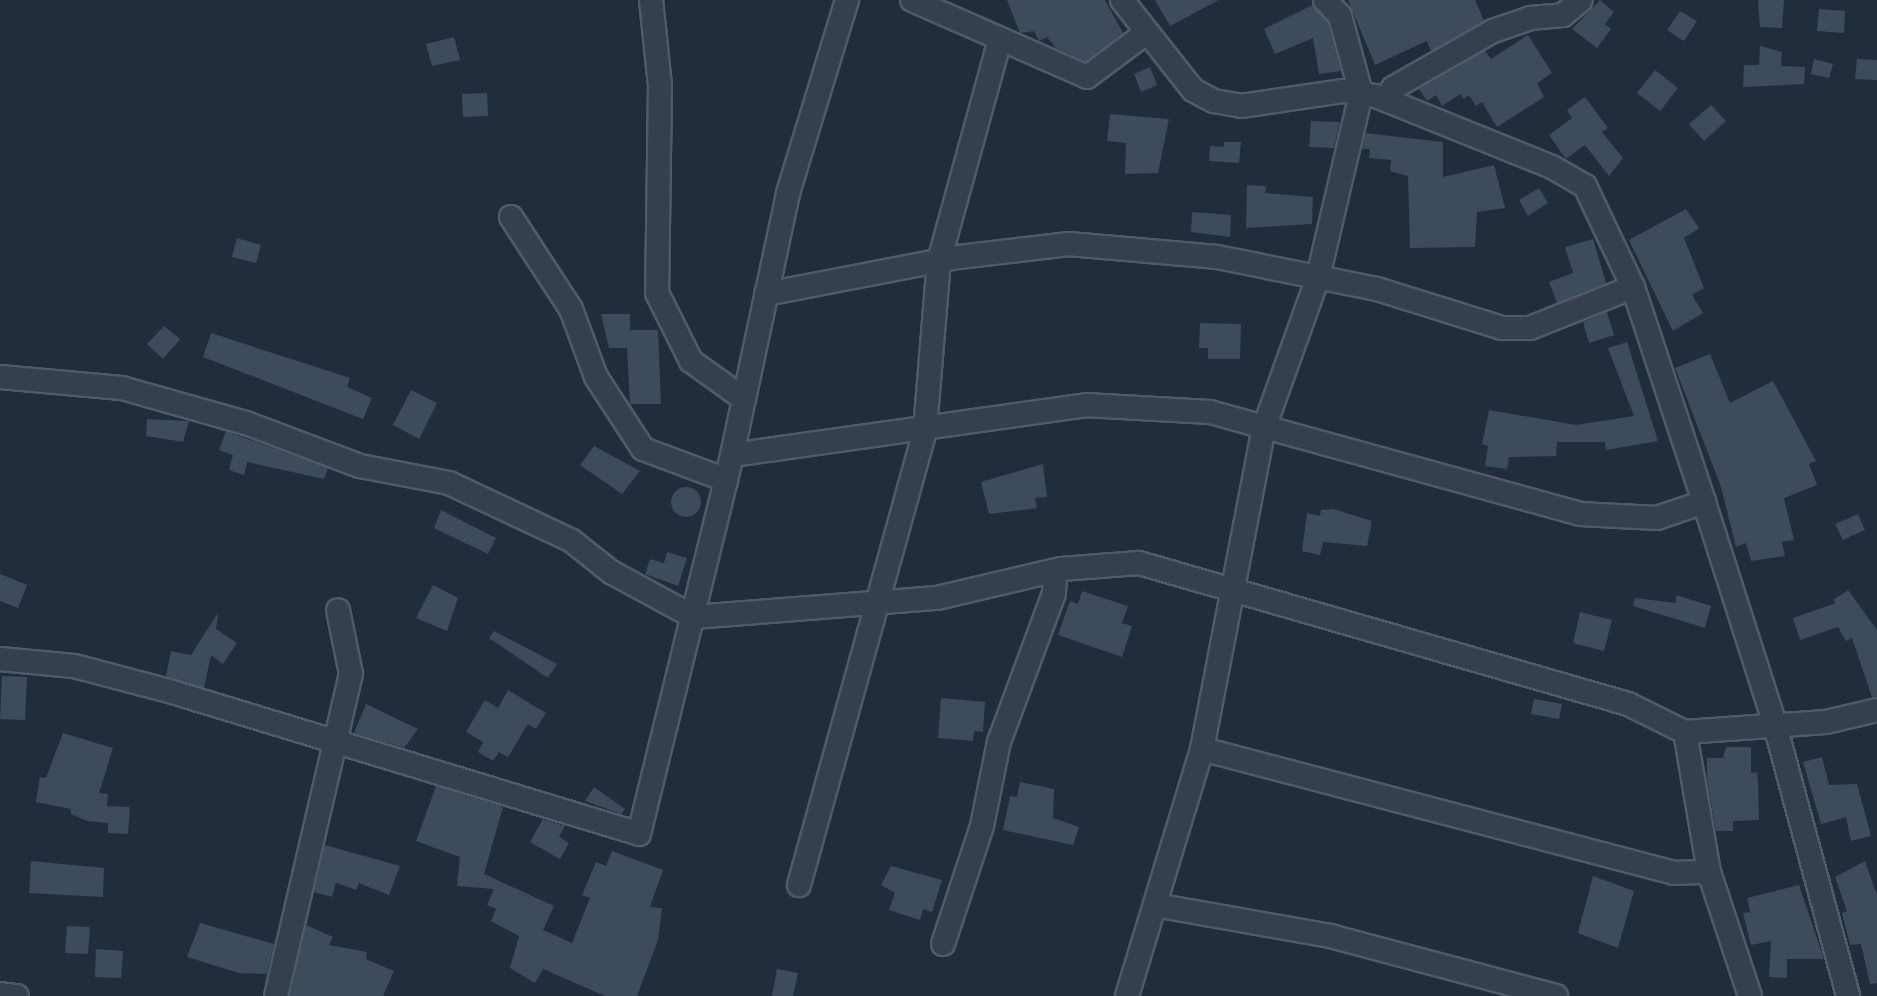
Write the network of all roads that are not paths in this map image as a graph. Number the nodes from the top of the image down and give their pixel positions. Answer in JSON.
{"nodes":[{"id":1,"x":651,"y":0,"type":"edge"},
{"id":2,"x":847,"y":0,"type":"edge"},
{"id":3,"x":912,"y":0,"type":"edge"},
{"id":4,"x":1122,"y":0,"type":"edge"},
{"id":5,"x":1325,"y":0,"type":"edge"},
{"id":6,"x":1581,"y":0,"type":"edge"},
{"id":7,"x":1146,"y":33,"type":"junction"},
{"id":8,"x":1000,"y":39,"type":"junction"},
{"id":9,"x":1361,"y":93,"type":"junction"},
{"id":10,"x":1388,"y":99,"type":"junction"},
{"id":11,"x":511,"y":217,"type":"dead end"},
{"id":12,"x":939,"y":261,"type":"junction"},
{"id":13,"x":1318,"y":277,"type":"junction"},
{"id":14,"x":1633,"y":287,"type":"junction"},
{"id":15,"x":766,"y":294,"type":"junction"},
{"id":16,"x":0,"y":376,"type":"edge"},
{"id":17,"x":744,"y":399,"type":"junction"},
{"id":18,"x":1264,"y":428,"type":"junction"},
{"id":19,"x":926,"y":430,"type":"junction"},
{"id":20,"x":732,"y":455,"type":"junction"},
{"id":21,"x":726,"y":480,"type":"junction"},
{"id":22,"x":1704,"y":502,"type":"junction"},
{"id":23,"x":1055,"y":571,"type":"junction"},
{"id":24,"x":1236,"y":596,"type":"junction"},
{"id":25,"x":876,"y":605,"type":"junction"},
{"id":26,"x":338,"y":610,"type":"dead end"},
{"id":27,"x":694,"y":616,"type":"junction"},
{"id":28,"x":0,"y":659,"type":"edge"},
{"id":29,"x":1877,"y":710,"type":"edge"},
{"id":30,"x":1775,"y":725,"type":"junction"},
{"id":31,"x":1685,"y":732,"type":"junction"},
{"id":32,"x":338,"y":743,"type":"junction"},
{"id":33,"x":1202,"y":749,"type":"junction"},
{"id":34,"x":1709,"y":872,"type":"junction"},
{"id":35,"x":799,"y":885,"type":"dead end"},
{"id":36,"x":1155,"y":905,"type":"junction"},
{"id":37,"x":943,"y":944,"type":"dead end"},
{"id":38,"x":0,"y":994,"type":"edge"},
{"id":39,"x":17,"y":996,"type":"edge"},
{"id":40,"x":276,"y":996,"type":"edge"},
{"id":41,"x":1127,"y":996,"type":"edge"},
{"id":42,"x":1556,"y":996,"type":"edge"},
{"id":43,"x":1750,"y":996,"type":"edge"},
{"id":44,"x":1848,"y":996,"type":"edge"}],
"edges":[{"from":1,"to":17,"type":"street"},
{"from":2,"to":15,"type":"street"},
{"from":3,"to":8,"type":"street"},
{"from":4,"to":7,"type":"street"},
{"from":5,"to":9,"type":"street"},
{"from":6,"to":10,"type":"street"},
{"from":7,"to":8,"type":"street"},
{"from":7,"to":9,"type":"street"},
{"from":8,"to":12,"type":"street"},
{"from":9,"to":10,"type":"street"},
{"from":9,"to":13,"type":"street"},
{"from":10,"to":14,"type":"street"},
{"from":11,"to":21,"type":"street"},
{"from":12,"to":13,"type":"street"},
{"from":12,"to":15,"type":"street"},
{"from":12,"to":19,"type":"street"},
{"from":13,"to":14,"type":"street"},
{"from":13,"to":18,"type":"street"},
{"from":14,"to":22,"type":"street"},
{"from":15,"to":17,"type":"street"},
{"from":16,"to":27,"type":"street"},
{"from":17,"to":20,"type":"street"},
{"from":18,"to":19,"type":"street"},
{"from":18,"to":22,"type":"street"},
{"from":18,"to":24,"type":"street"},
{"from":19,"to":20,"type":"street"},
{"from":19,"to":25,"type":"street"},
{"from":20,"to":21,"type":"street"},
{"from":21,"to":27,"type":"street"},
{"from":22,"to":30,"type":"street"},
{"from":23,"to":24,"type":"street"},
{"from":23,"to":25,"type":"street"},
{"from":23,"to":37,"type":"street"},
{"from":24,"to":31,"type":"street"},
{"from":24,"to":33,"type":"street"},
{"from":25,"to":27,"type":"street"},
{"from":25,"to":35,"type":"street"},
{"from":26,"to":32,"type":"street"},
{"from":27,"to":32,"type":"street"},
{"from":28,"to":32,"type":"street"},
{"from":29,"to":30,"type":"street"},
{"from":30,"to":31,"type":"street"},
{"from":30,"to":44,"type":"street"},
{"from":31,"to":34,"type":"street"},
{"from":32,"to":40,"type":"street"},
{"from":33,"to":34,"type":"street"},
{"from":33,"to":36,"type":"street"},
{"from":34,"to":43,"type":"street"},
{"from":36,"to":41,"type":"street"},
{"from":36,"to":42,"type":"street"},
{"from":38,"to":39,"type":"street"}]}
